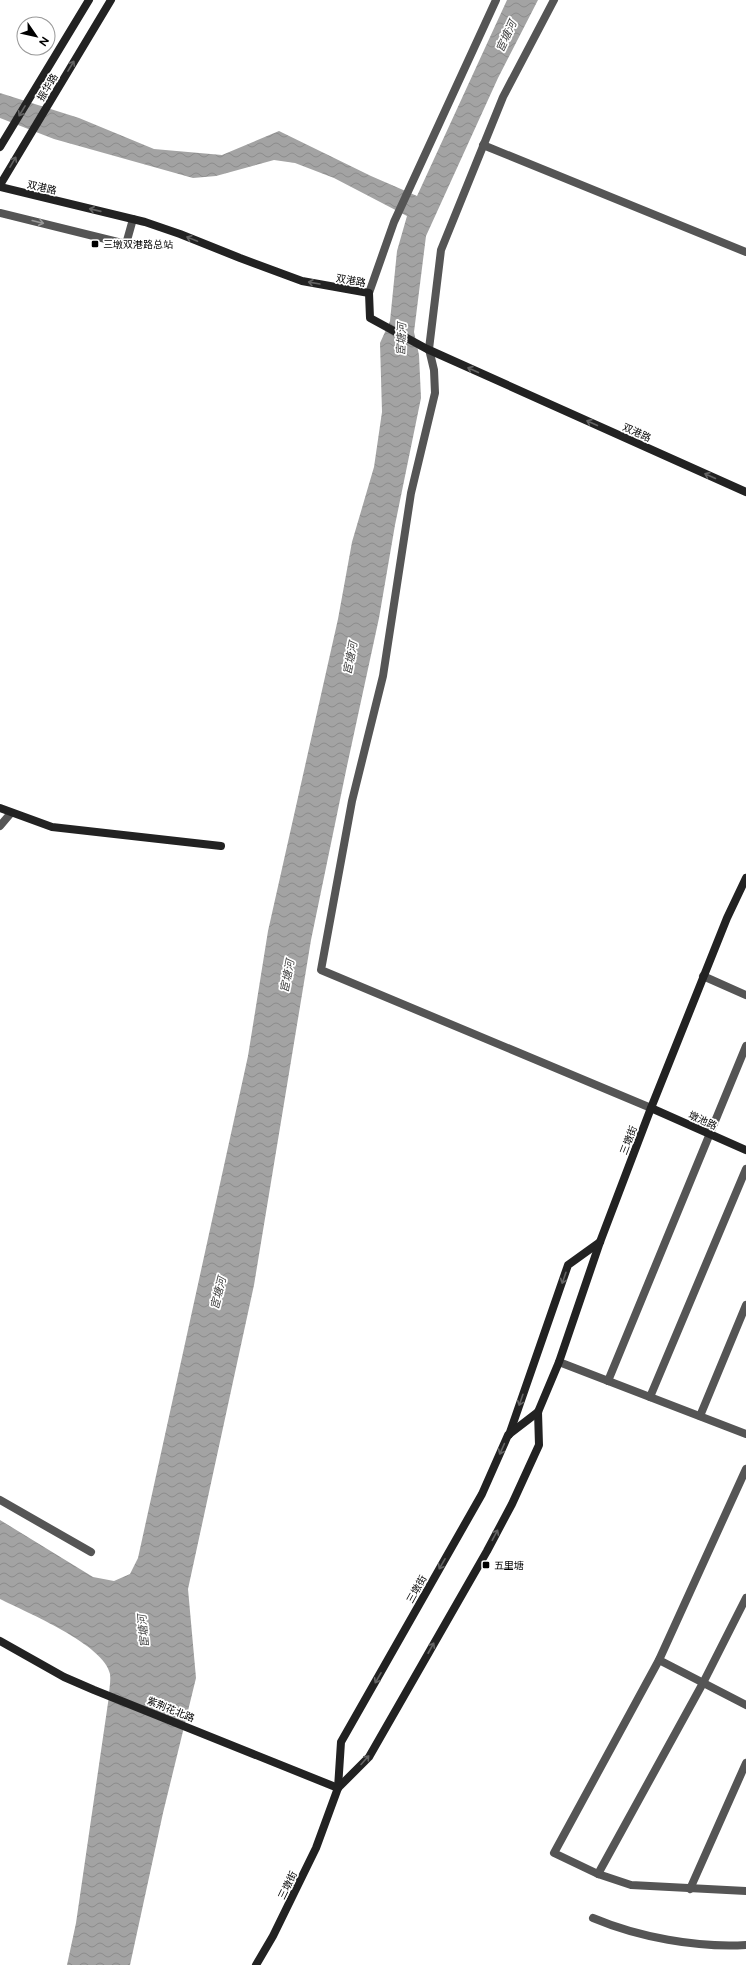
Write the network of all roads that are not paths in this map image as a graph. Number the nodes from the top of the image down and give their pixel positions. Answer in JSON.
{"nodes":[{"id":1,"x":89,"y":0,"type":"edge"},
{"id":2,"x":111,"y":0,"type":"edge"},
{"id":3,"x":496,"y":0,"type":"edge"},
{"id":4,"x":554,"y":0,"type":"edge"},
{"id":5,"x":483,"y":145,"type":"junction"},
{"id":6,"x":0,"y":147,"type":"edge"},
{"id":7,"x":0,"y":186,"type":"edge"},
{"id":8,"x":0,"y":213,"type":"edge"},
{"id":9,"x":132,"y":219,"type":"junction"},
{"id":10,"x":746,"y":252,"type":"edge"},
{"id":11,"x":370,"y":293,"type":"junction"},
{"id":12,"x":428,"y":349,"type":"junction"},
{"id":13,"x":746,"y":492,"type":"edge"},
{"id":14,"x":0,"y":808,"type":"edge"},
{"id":15,"x":11,"y":813,"type":"junction"},
{"id":16,"x":0,"y":826,"type":"edge"},
{"id":17,"x":221,"y":846,"type":"dead end"},
{"id":18,"x":746,"y":878,"type":"edge"},
{"id":19,"x":704,"y":976,"type":"junction"},
{"id":20,"x":746,"y":995,"type":"edge"},
{"id":21,"x":746,"y":1046,"type":"edge"},
{"id":22,"x":651,"y":1108,"type":"junction"},
{"id":23,"x":709,"y":1134,"type":"junction"},
{"id":24,"x":746,"y":1150,"type":"edge"},
{"id":25,"x":746,"y":1169,"type":"edge"},
{"id":26,"x":600,"y":1242,"type":"junction"},
{"id":27,"x":746,"y":1304,"type":"edge"},
{"id":28,"x":559,"y":1362,"type":"junction"},
{"id":29,"x":608,"y":1381,"type":"junction"},
{"id":30,"x":650,"y":1397,"type":"junction"},
{"id":31,"x":538,"y":1412,"type":"junction"},
{"id":32,"x":700,"y":1416,"type":"junction"},
{"id":33,"x":746,"y":1434,"type":"edge"},
{"id":34,"x":508,"y":1435,"type":"junction"},
{"id":35,"x":746,"y":1469,"type":"edge"},
{"id":36,"x":0,"y":1500,"type":"edge"},
{"id":37,"x":91,"y":1552,"type":"dead end"},
{"id":38,"x":746,"y":1598,"type":"edge"},
{"id":39,"x":0,"y":1641,"type":"edge"},
{"id":40,"x":659,"y":1660,"type":"junction"},
{"id":41,"x":703,"y":1683,"type":"junction"},
{"id":42,"x":746,"y":1705,"type":"edge"},
{"id":43,"x":746,"y":1763,"type":"edge"},
{"id":44,"x":338,"y":1788,"type":"junction"},
{"id":45,"x":598,"y":1874,"type":"junction"},
{"id":46,"x":690,"y":1888,"type":"junction"},
{"id":47,"x":746,"y":1891,"type":"edge"},
{"id":48,"x":594,"y":1918,"type":"dead end"},
{"id":49,"x":746,"y":1945,"type":"edge"},
{"id":50,"x":256,"y":1965,"type":"edge"}],
"edges":[{"from":1,"to":6,"type":"street","name":"振华路","one_way":true},
{"from":7,"to":2,"type":"street","name":"振华路","one_way":true},
{"from":3,"to":11,"type":"street"},
{"from":4,"to":5,"type":"street"},
{"from":5,"to":10,"type":"street"},
{"from":5,"to":12,"type":"street"},
{"from":9,"to":7,"type":"street","name":"双港路","one_way":true},
{"from":8,"to":9,"type":"street","one_way":true},
{"from":11,"to":9,"type":"street","name":"双港路","one_way":true},
{"from":11,"to":12,"type":"street","name":"双港路"},
{"from":13,"to":12,"type":"street","name":"双港路","one_way":true},
{"from":12,"to":22,"type":"street"},
{"from":14,"to":15,"type":"street"},
{"from":15,"to":16,"type":"street"},
{"from":15,"to":17,"type":"street"},
{"from":18,"to":19,"type":"street","name":"三墩街"},
{"from":19,"to":20,"type":"street"},
{"from":19,"to":22,"type":"street","name":"三墩街"},
{"from":21,"to":23,"type":"street"},
{"from":22,"to":23,"type":"street","name":"墩池路"},
{"from":22,"to":26,"type":"street","name":"三墩街"},
{"from":23,"to":24,"type":"street","name":"墩池路"},
{"from":23,"to":29,"type":"street"},
{"from":25,"to":30,"type":"street"},
{"from":26,"to":28,"type":"street","name":"三墩街"},
{"from":26,"to":34,"type":"street","one_way":true},
{"from":27,"to":32,"type":"street"},
{"from":28,"to":29,"type":"street"},
{"from":28,"to":31,"type":"street","name":"三墩街"},
{"from":29,"to":30,"type":"street"},
{"from":30,"to":32,"type":"street"},
{"from":31,"to":34,"type":"street","name":"三墩街"},
{"from":44,"to":31,"type":"street","name":"三墩街","one_way":true},
{"from":32,"to":33,"type":"street"},
{"from":34,"to":44,"type":"street","name":"三墩街","one_way":true},
{"from":35,"to":40,"type":"street"},
{"from":36,"to":37,"type":"street"},
{"from":38,"to":41,"type":"street"},
{"from":39,"to":44,"type":"street","name":"紫荆花北路"},
{"from":40,"to":41,"type":"street"},
{"from":40,"to":45,"type":"street"},
{"from":41,"to":42,"type":"street"},
{"from":41,"to":45,"type":"street"},
{"from":43,"to":46,"type":"street"},
{"from":44,"to":50,"type":"street","name":"三墩街"},
{"from":45,"to":46,"type":"street"},
{"from":46,"to":47,"type":"street"},
{"from":48,"to":49,"type":"street"}]}
